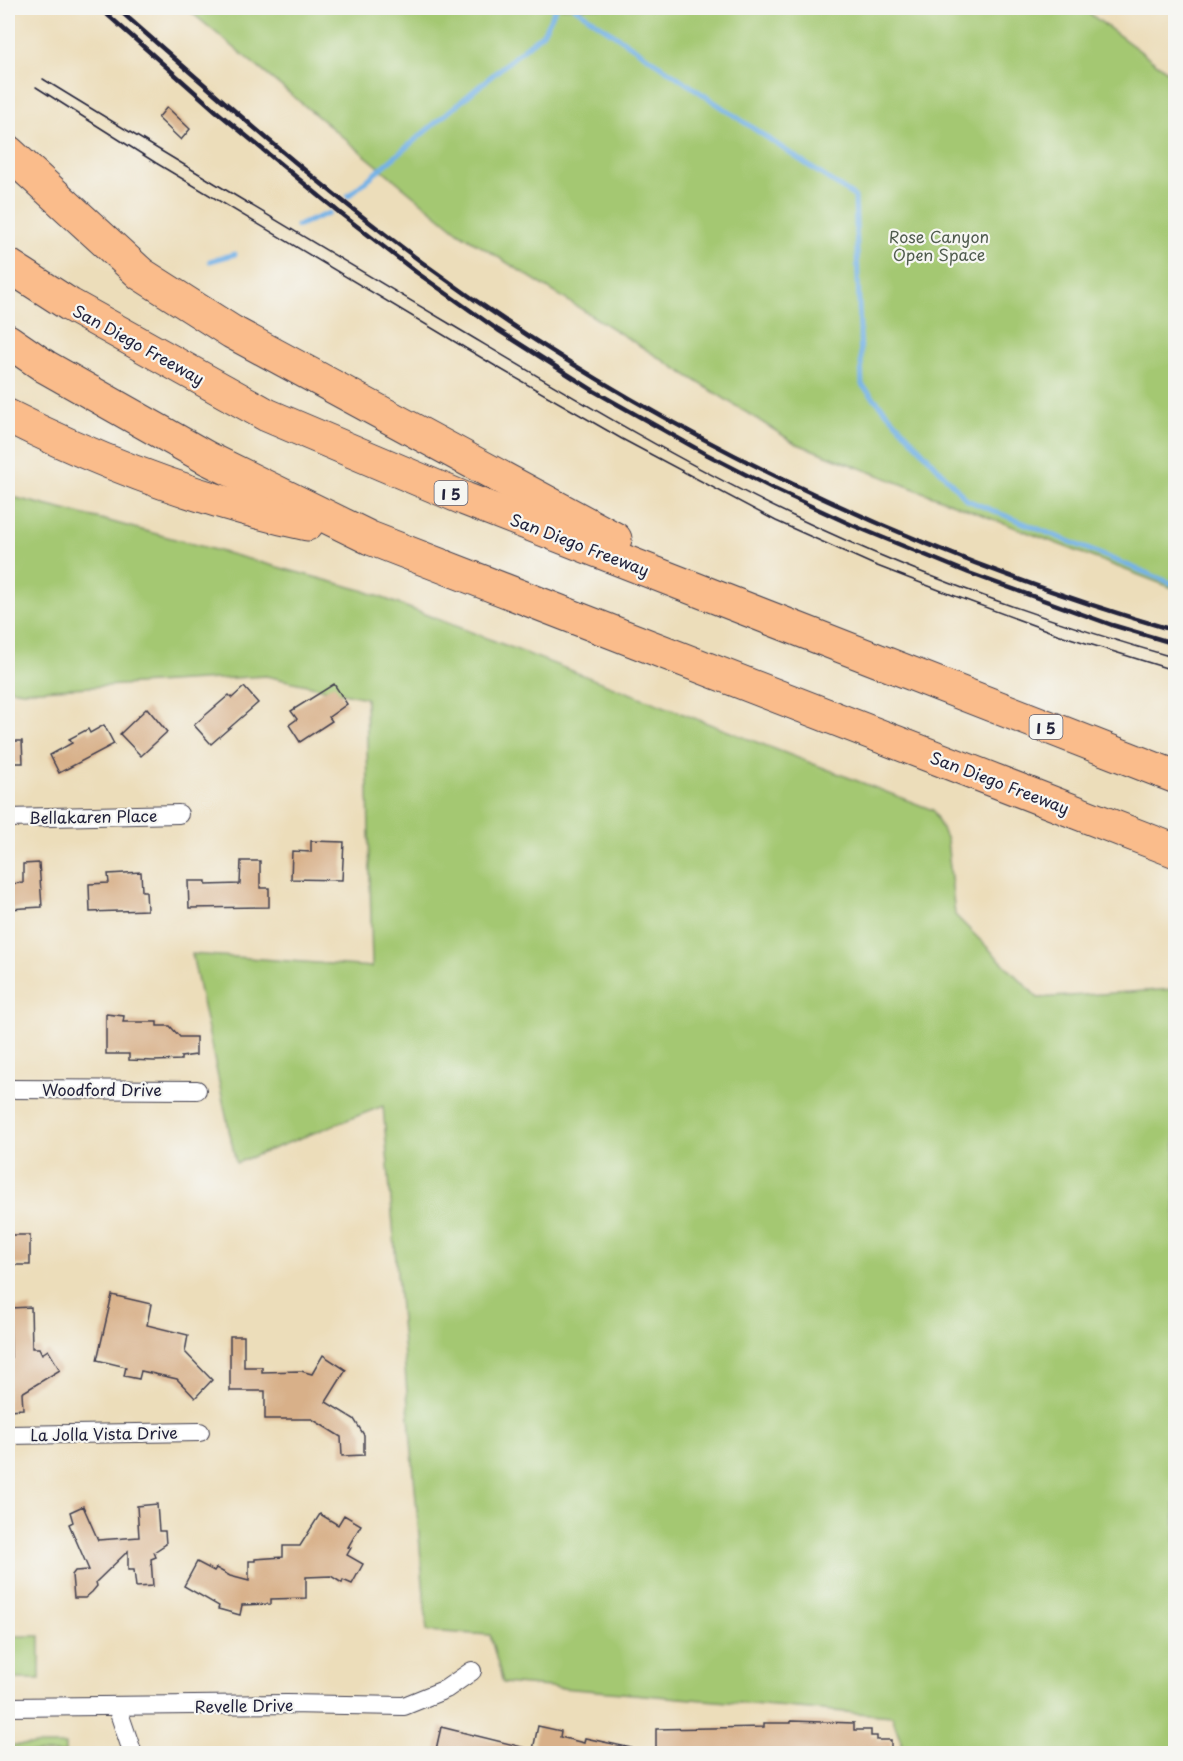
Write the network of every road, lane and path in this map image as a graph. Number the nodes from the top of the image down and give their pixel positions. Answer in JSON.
{"nodes":[{"id":1,"x":8,"y":152,"type":"edge"},
{"id":2,"x":8,"y":265,"type":"edge"},
{"id":3,"x":8,"y":341,"type":"edge"},
{"id":4,"x":8,"y":416,"type":"edge"},
{"id":5,"x":370,"y":538,"type":"junction"},
{"id":6,"x":917,"y":676,"type":"junction"},
{"id":7,"x":1176,"y":777,"type":"edge"},
{"id":8,"x":179,"y":814,"type":"dead end"},
{"id":9,"x":8,"y":818,"type":"edge"},
{"id":10,"x":1176,"y":850,"type":"edge"},
{"id":11,"x":8,"y":1089,"type":"edge"},
{"id":12,"x":197,"y":1090,"type":"dead end"},
{"id":13,"x":200,"y":1432,"type":"dead end"},
{"id":14,"x":8,"y":1435,"type":"edge"},
{"id":15,"x":472,"y":1671,"type":"dead end"},
{"id":16,"x":8,"y":1707,"type":"edge"},
{"id":17,"x":117,"y":1707,"type":"junction"},
{"id":18,"x":133,"y":1754,"type":"edge"}],
"edges":[{"from":1,"to":6,"type":"highway"},
{"from":2,"to":6,"type":"highway","name":"San Diego Freeway","number":"I 5"},
{"from":3,"to":5,"type":"highway","name":"San Diego Freeway"},
{"from":4,"to":5,"type":"highway"},
{"from":5,"to":10,"type":"highway","name":"San Diego Freeway"},
{"from":6,"to":7,"type":"highway","name":"San Diego Freeway","number":"I 5"},
{"from":8,"to":9,"type":"street","name":"Bellakaren Place"},
{"from":11,"to":12,"type":"street","name":"Woodford Drive"},
{"from":13,"to":14,"type":"street","name":"La Jolla Vista Drive"},
{"from":15,"to":17,"type":"street","name":"Revelle Drive"},
{"from":16,"to":17,"type":"street","name":"Revelle Drive"},
{"from":17,"to":18,"type":"street"}]}
